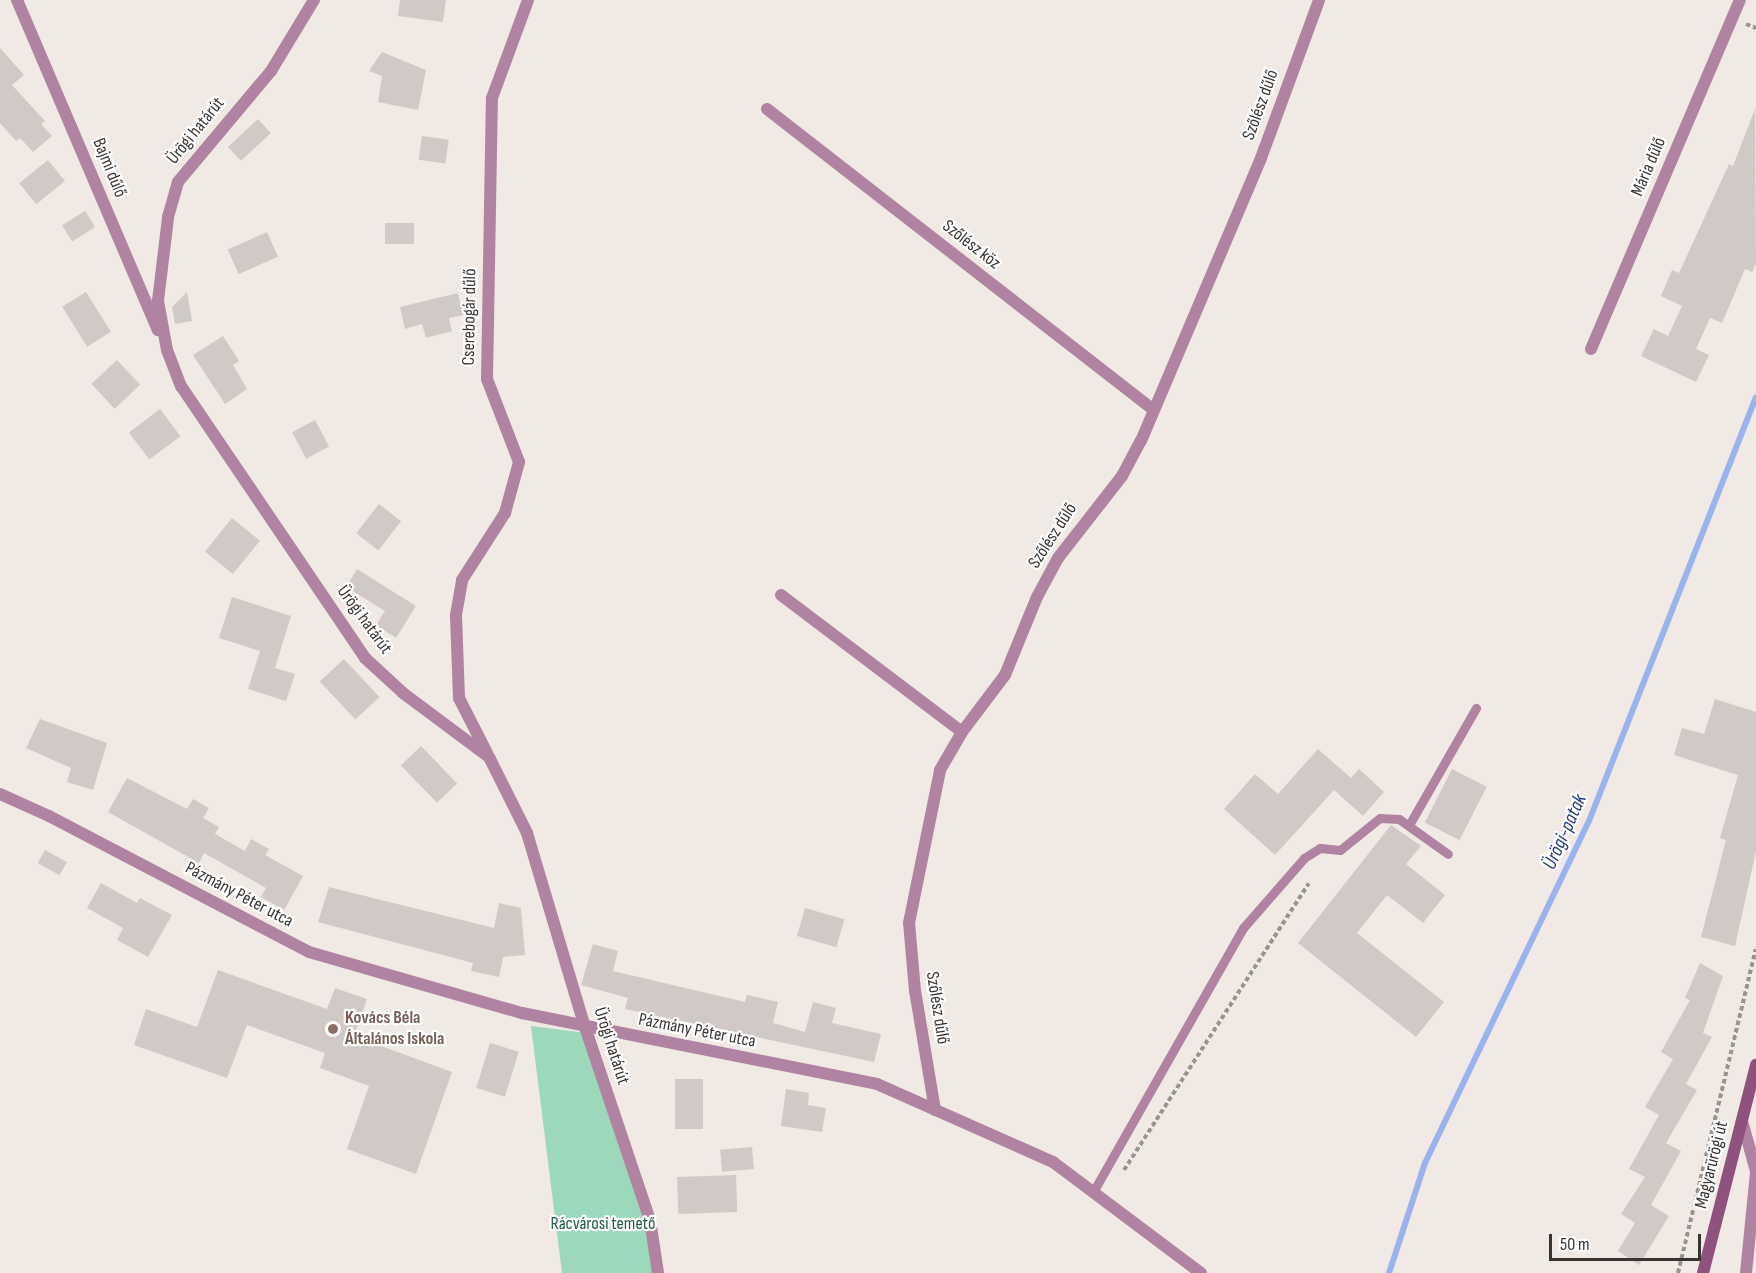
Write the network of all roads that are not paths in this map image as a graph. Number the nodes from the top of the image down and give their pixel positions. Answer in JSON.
{"nodes":[{"id":1,"x":17,"y":0,"type":"edge"},
{"id":2,"x":314,"y":0,"type":"edge"},
{"id":3,"x":528,"y":0,"type":"edge"},
{"id":4,"x":1319,"y":0,"type":"edge"},
{"id":5,"x":1740,"y":0,"type":"edge"},
{"id":6,"x":767,"y":109,"type":"dead end"},
{"id":7,"x":1591,"y":349,"type":"dead end"},
{"id":8,"x":167,"y":350,"type":"junction"},
{"id":9,"x":1154,"y":410,"type":"junction"},
{"id":10,"x":781,"y":595,"type":"dead end"},
{"id":11,"x":1476,"y":708,"type":"dead end"},
{"id":12,"x":962,"y":732,"type":"junction"},
{"id":13,"x":489,"y":757,"type":"junction"},
{"id":14,"x":0,"y":794,"type":"edge"},
{"id":15,"x":1409,"y":825,"type":"junction"},
{"id":16,"x":1448,"y":854,"type":"dead end"},
{"id":17,"x":585,"y":1027,"type":"junction"},
{"id":18,"x":1756,"y":1065,"type":"edge"},
{"id":19,"x":934,"y":1110,"type":"junction"},
{"id":20,"x":1742,"y":1121,"type":"junction"},
{"id":21,"x":1756,"y":1177,"type":"edge"},
{"id":22,"x":1093,"y":1192,"type":"junction"},
{"id":23,"x":658,"y":1273,"type":"edge"},
{"id":24,"x":1201,"y":1273,"type":"edge"},
{"id":25,"x":1703,"y":1273,"type":"edge"},
{"id":26,"x":1746,"y":1273,"type":"edge"}],
"edges":[{"from":1,"to":8,"type":"street","name":"Bajmi dűlő"},
{"from":2,"to":8,"type":"street","name":"Ürögi határút"},
{"from":3,"to":13,"type":"street","name":"Cserebogár dűlő"},
{"from":4,"to":9,"type":"street","name":"Szőlész dűlő"},
{"from":5,"to":7,"type":"street","name":"Mária dűlő"},
{"from":6,"to":9,"type":"street","name":"Szőlész köz"},
{"from":8,"to":13,"type":"street","name":"Ürögi határút"},
{"from":9,"to":12,"type":"street","name":"Szőlész dűlő"},
{"from":10,"to":12,"type":"street"},
{"from":11,"to":15,"type":"lane"},
{"from":12,"to":19,"type":"street","name":"Szőlész dűlő"},
{"from":13,"to":17,"type":"street","name":"Ürögi határút"},
{"from":14,"to":17,"type":"street","name":"Pázmány Péter utca"},
{"from":15,"to":16,"type":"lane"},
{"from":15,"to":22,"type":"lane"},
{"from":17,"to":19,"type":"street","name":"Pázmány Péter utca"},
{"from":17,"to":23,"type":"street","name":"Ürögi határút"},
{"from":18,"to":20,"type":"main road","name":"Magyarürögi út"},
{"from":19,"to":22,"type":"street","name":"Pázmány Péter utca"},
{"from":20,"to":21,"type":"street"},
{"from":20,"to":25,"type":"main road","name":"Magyarürögi út"},
{"from":21,"to":26,"type":"street"},
{"from":22,"to":24,"type":"street","name":"Pázmány Péter utca"}]}
